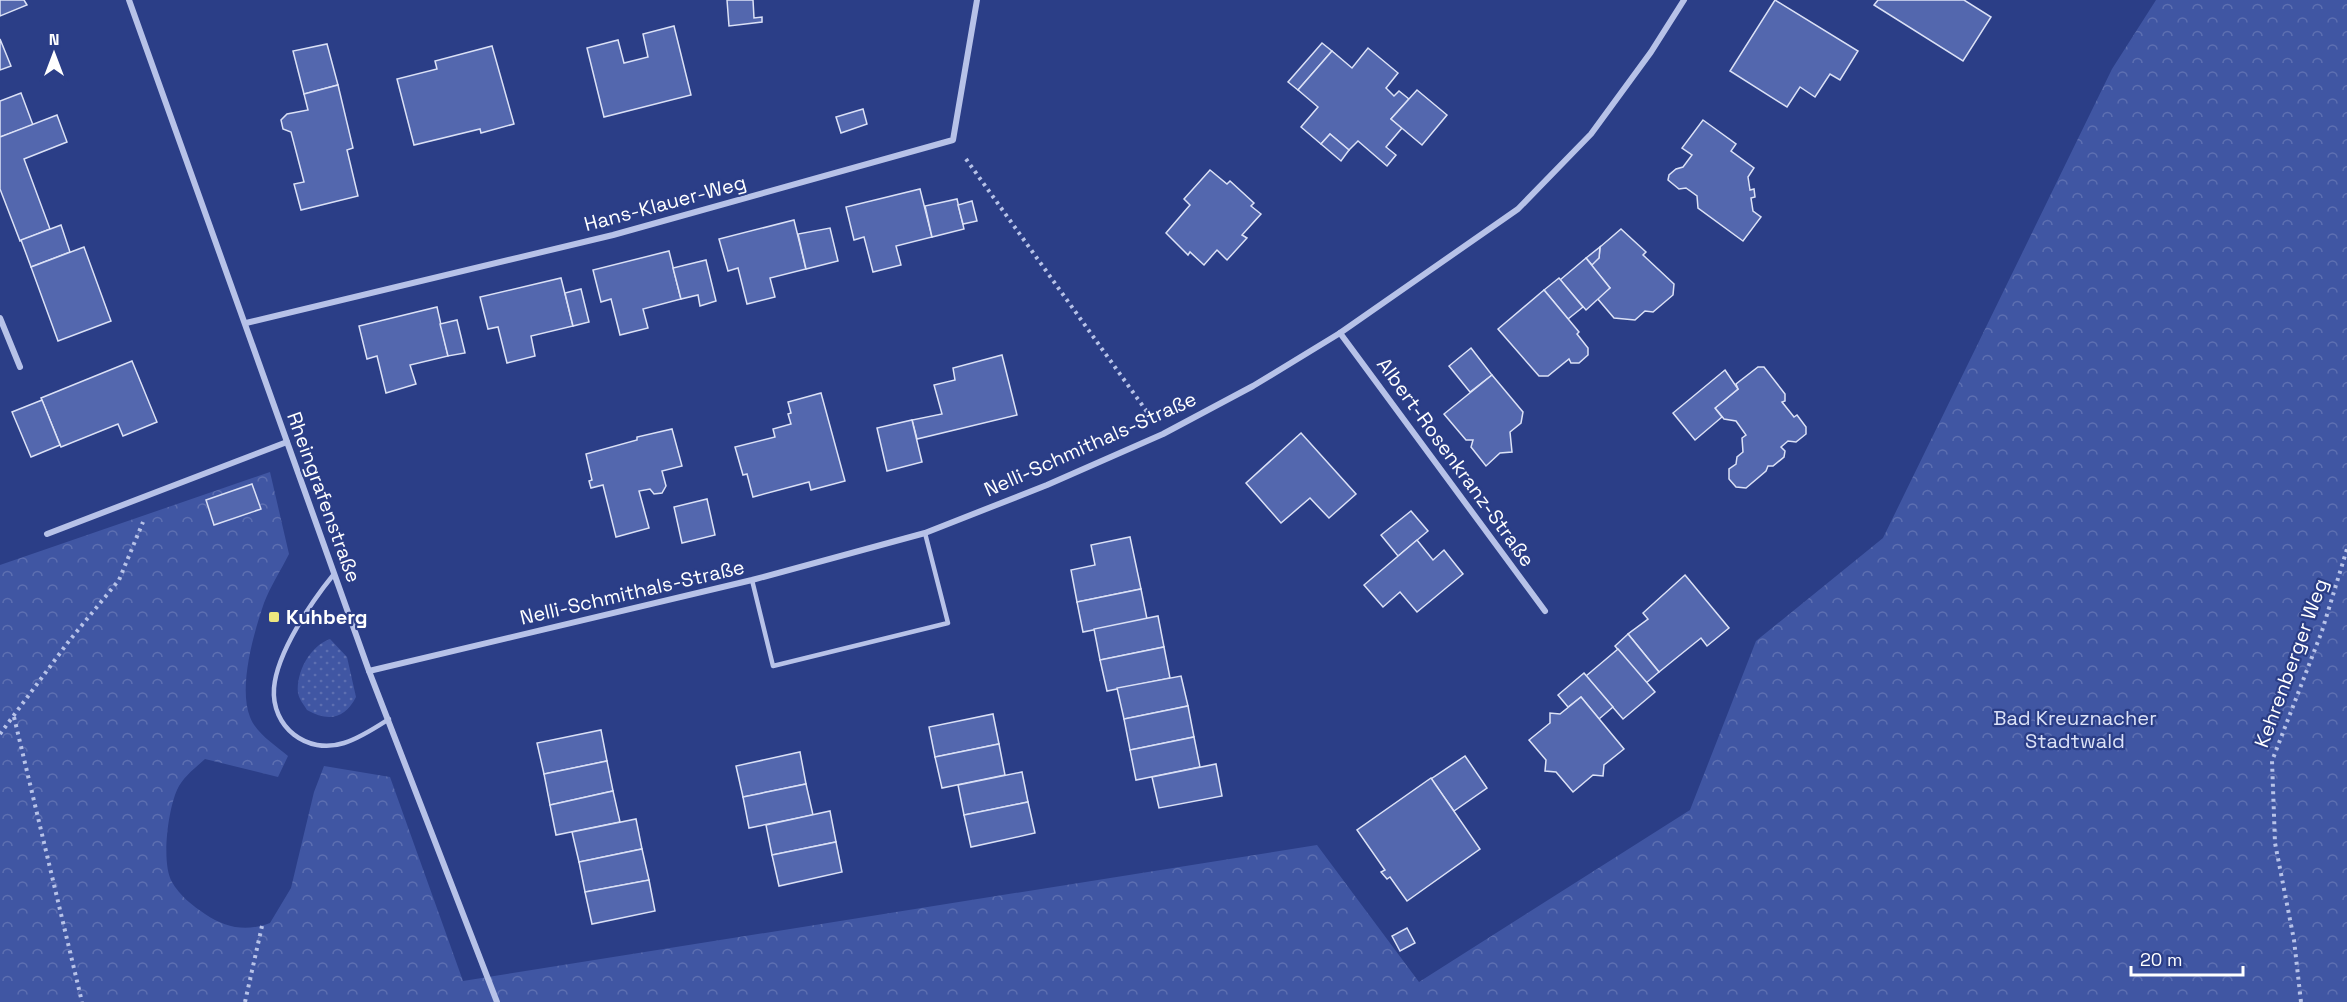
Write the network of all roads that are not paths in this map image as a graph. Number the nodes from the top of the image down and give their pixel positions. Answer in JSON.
{"nodes":[{"id":1,"x":129,"y":0,"type":"edge"},
{"id":2,"x":977,"y":0,"type":"edge"},
{"id":3,"x":1684,"y":0,"type":"edge"},
{"id":4,"x":0,"y":318,"type":"edge"},
{"id":5,"x":246,"y":323,"type":"junction"},
{"id":6,"x":1340,"y":333,"type":"junction"},
{"id":7,"x":20,"y":367,"type":"dead end"},
{"id":8,"x":287,"y":442,"type":"junction"},
{"id":9,"x":925,"y":533,"type":"junction"},
{"id":10,"x":46,"y":534,"type":"dead end"},
{"id":11,"x":334,"y":574,"type":"junction"},
{"id":12,"x":752,"y":580,"type":"junction"},
{"id":13,"x":1545,"y":611,"type":"dead end"},
{"id":14,"x":369,"y":671,"type":"junction"},
{"id":15,"x":389,"y":719,"type":"junction"},
{"id":16,"x":497,"y":1002,"type":"edge"}],
"edges":[{"from":1,"to":5,"type":"street","name":"Rheingrafenstraße"},
{"from":2,"to":5,"type":"street","name":"Hans-Klauer-Weg"},
{"from":3,"to":6,"type":"street","name":"Nelli-Schmithals-Straße"},
{"from":4,"to":7,"type":"street"},
{"from":5,"to":8,"type":"street","name":"Rheingrafenstraße"},
{"from":6,"to":9,"type":"street","name":"Nelli-Schmithals-Straße"},
{"from":6,"to":13,"type":"street","name":"Albert-Rosenkranz-Straße"},
{"from":8,"to":10,"type":"street"},
{"from":8,"to":11,"type":"street","name":"Rheingrafenstraße"},
{"from":9,"to":12,"type":"street","name":"Nelli-Schmithals-Straße"},
{"from":9,"to":12,"type":"lane"},
{"from":11,"to":14,"type":"street","name":"Rheingrafenstraße"},
{"from":11,"to":15,"type":"lane"},
{"from":12,"to":14,"type":"street","name":"Nelli-Schmithals-Straße"},
{"from":14,"to":15,"type":"street","name":"Rheingrafenstraße"},
{"from":15,"to":16,"type":"street","name":"Rheingrafenstraße"}]}
